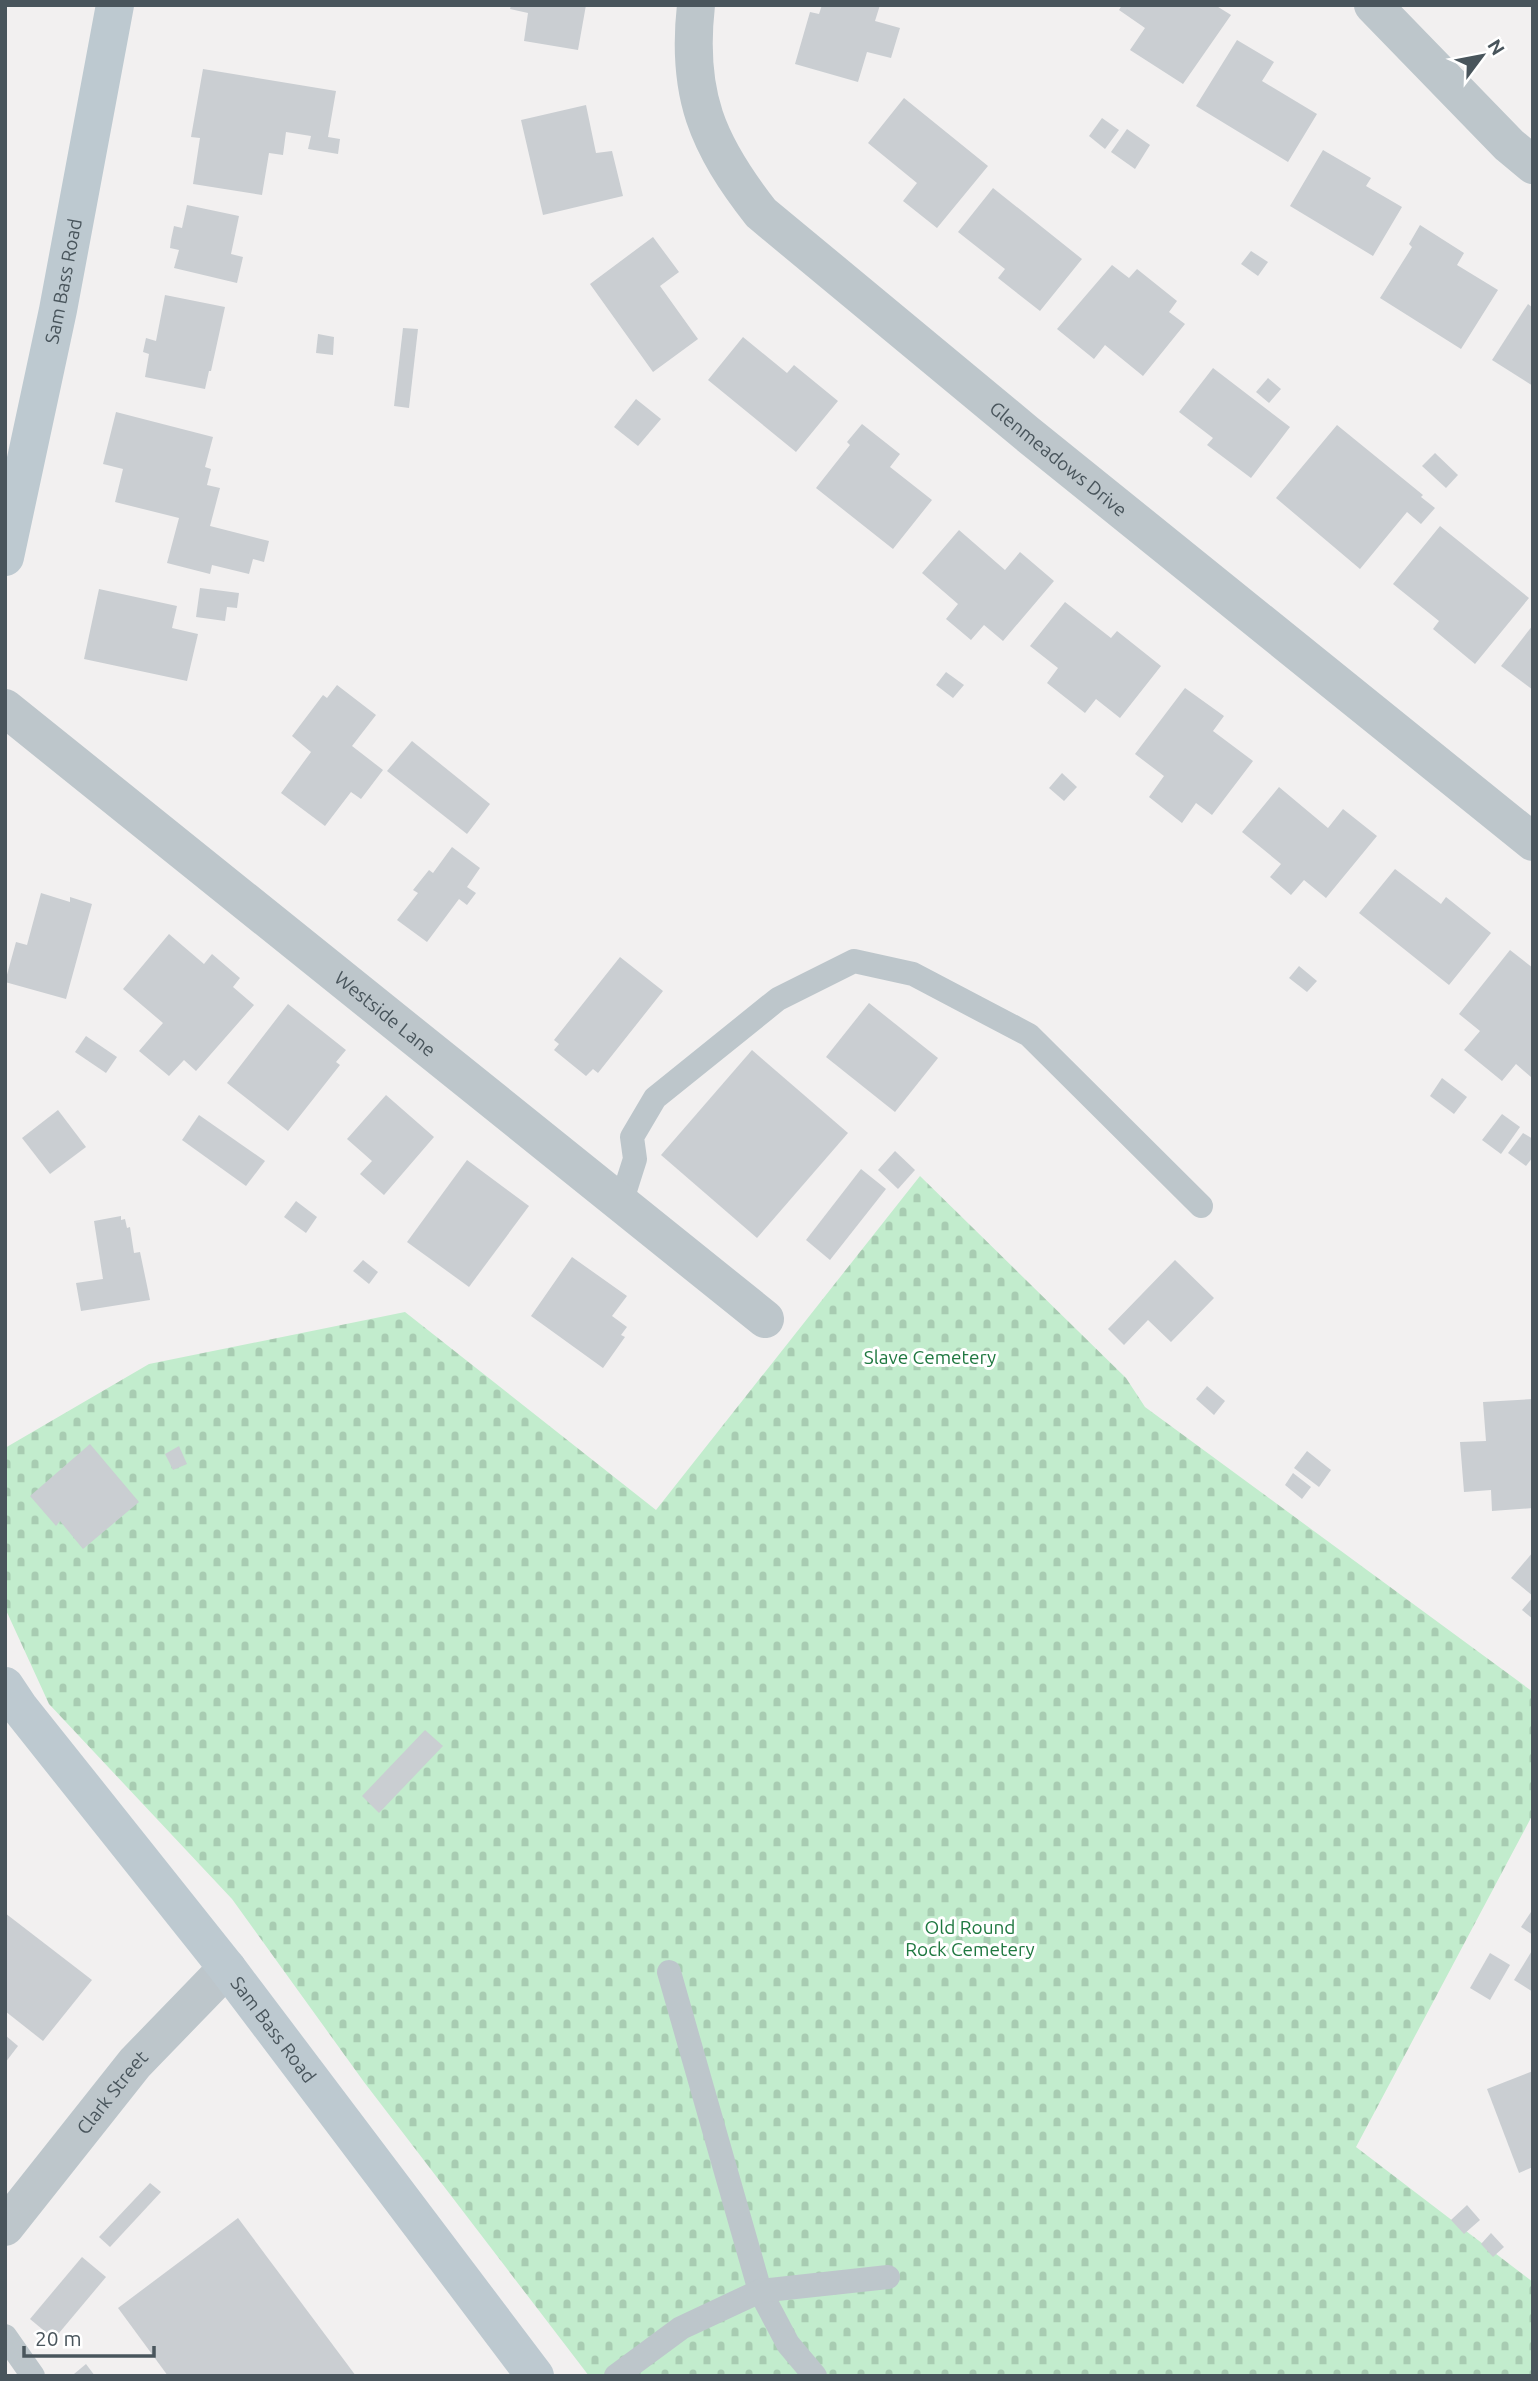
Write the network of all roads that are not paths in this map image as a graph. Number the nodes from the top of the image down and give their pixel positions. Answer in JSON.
{"nodes":[{"id":1,"x":116,"y":5,"type":"edge"},
{"id":2,"x":696,"y":5,"type":"edge"},
{"id":3,"x":1373,"y":5,"type":"edge"},
{"id":4,"x":1533,"y":165,"type":"edge"},
{"id":5,"x":5,"y":556,"type":"edge"},
{"id":6,"x":5,"y":708,"type":"edge"},
{"id":7,"x":1533,"y":842,"type":"edge"},
{"id":8,"x":621,"y":1203,"type":"junction"},
{"id":9,"x":1201,"y":1206,"type":"dead end"},
{"id":10,"x":765,"y":1319,"type":"dead end"},
{"id":11,"x":5,"y":1686,"type":"edge"},
{"id":12,"x":227,"y":1968,"type":"junction"},
{"id":13,"x":669,"y":1972,"type":"dead end"},
{"id":14,"x":5,"y":2227,"type":"edge"},
{"id":15,"x":888,"y":2277,"type":"dead end"},
{"id":16,"x":760,"y":2291,"type":"junction"},
{"id":17,"x":5,"y":2336,"type":"edge"},
{"id":18,"x":33,"y":2376,"type":"edge"},
{"id":19,"x":535,"y":2376,"type":"edge"},
{"id":20,"x":615,"y":2376,"type":"edge"},
{"id":21,"x":815,"y":2376,"type":"edge"}],
"edges":[{"from":1,"to":5,"type":"main road","name":"Sam Bass Road"},
{"from":2,"to":7,"type":"street","name":"Glenmeadows Drive"},
{"from":3,"to":4,"type":"street"},
{"from":6,"to":8,"type":"street","name":"Westside Lane"},
{"from":8,"to":9,"type":"lane"},
{"from":8,"to":10,"type":"street","name":"Westside Lane"},
{"from":11,"to":12,"type":"main road","name":"Sam Bass Road"},
{"from":12,"to":14,"type":"street","name":"Clark Street"},
{"from":12,"to":19,"type":"main road","name":"Sam Bass Road"},
{"from":13,"to":16,"type":"lane"},
{"from":15,"to":16,"type":"lane"},
{"from":16,"to":20,"type":"lane"},
{"from":16,"to":21,"type":"lane"},
{"from":17,"to":18,"type":"lane"}]}
